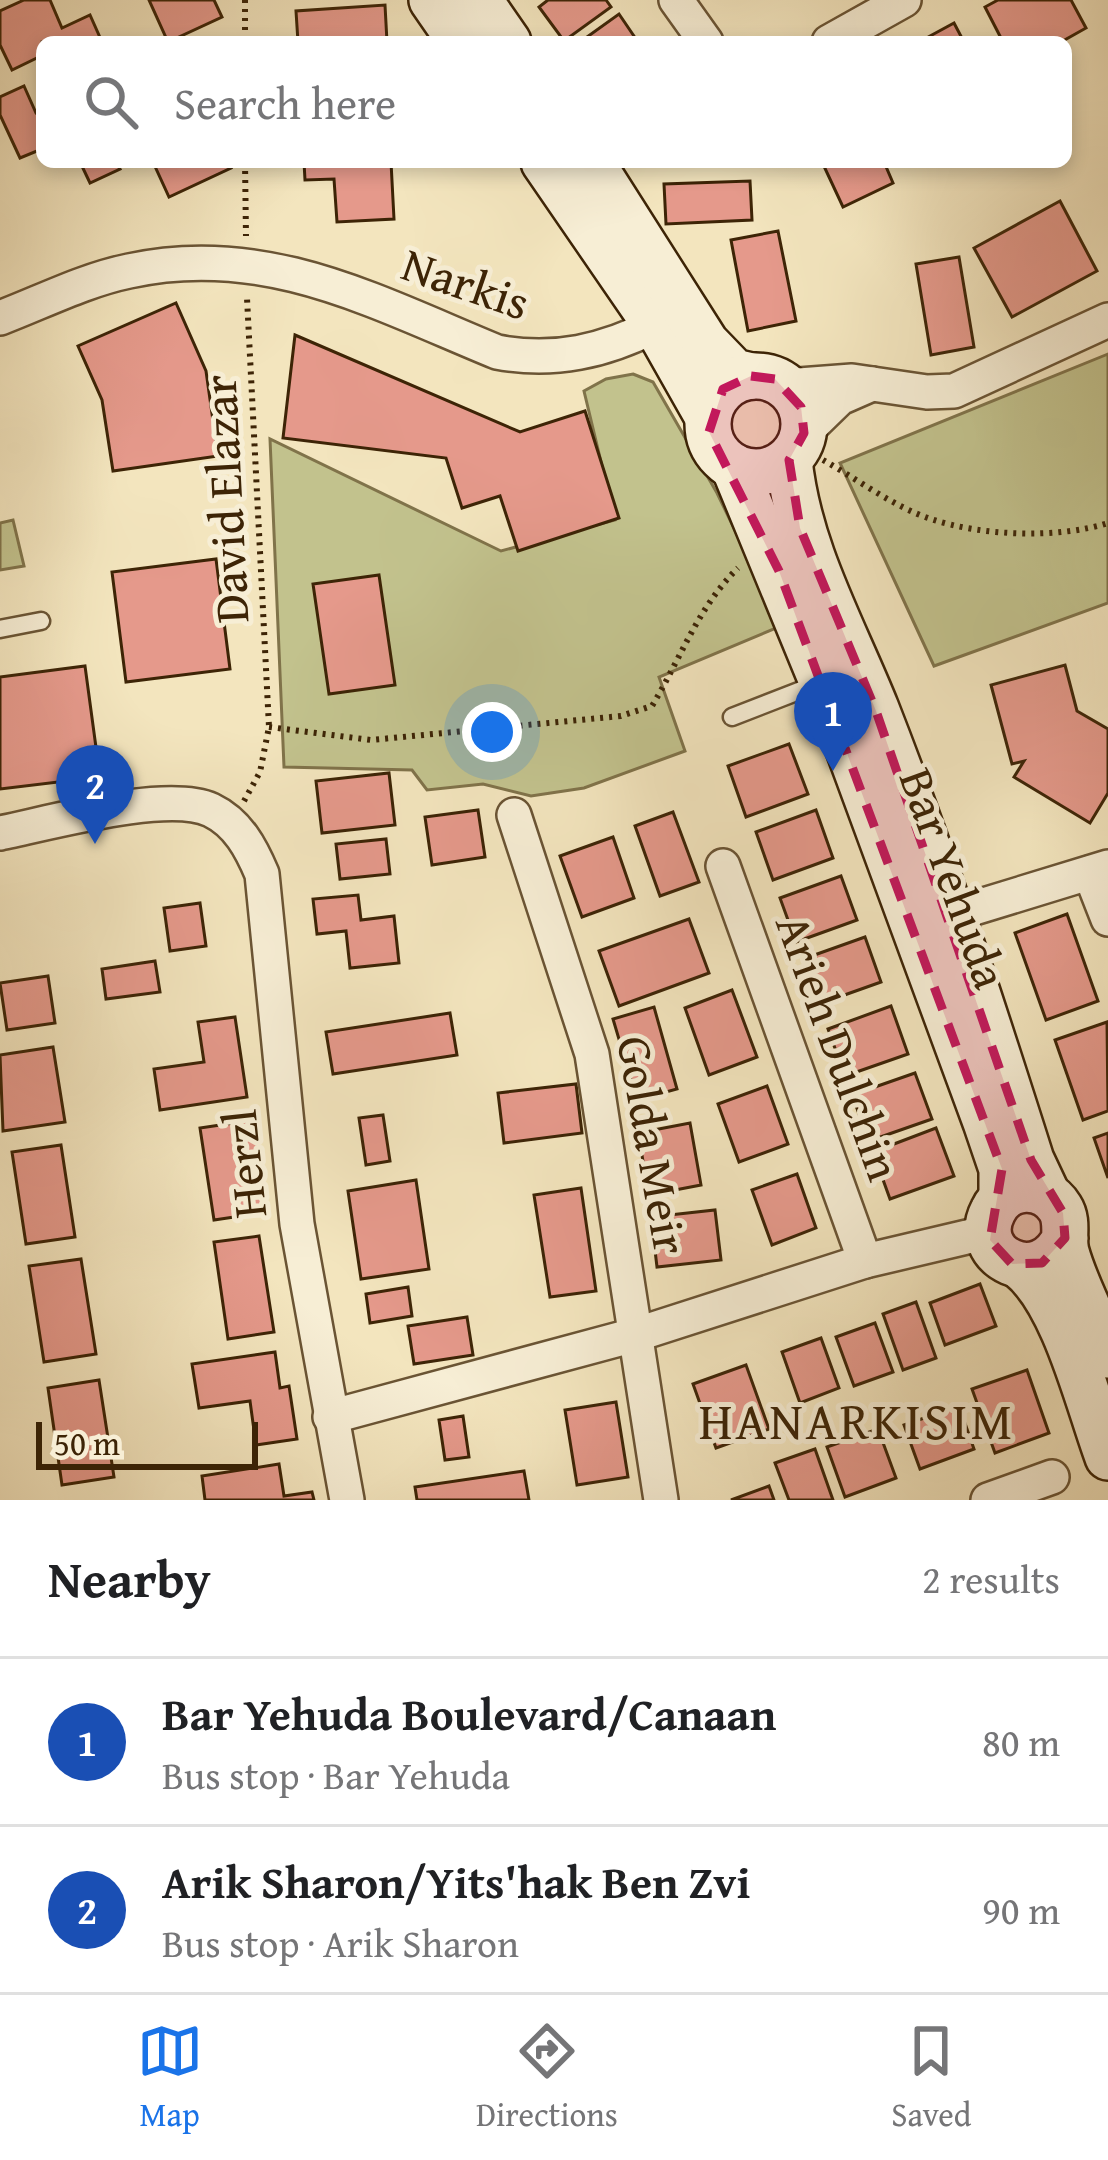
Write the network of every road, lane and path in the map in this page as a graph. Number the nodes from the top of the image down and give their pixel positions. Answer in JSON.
{"nodes":[{"id":1,"x":245,"y":0,"type":"edge"},
{"id":2,"x":432,"y":0,"type":"edge"},
{"id":3,"x":479,"y":0,"type":"edge"},
{"id":4,"x":676,"y":0,"type":"edge"},
{"id":5,"x":904,"y":0,"type":"edge"},
{"id":6,"x":245,"y":36,"type":"edge"},
{"id":7,"x":457,"y":36,"type":"edge"},
{"id":8,"x":504,"y":36,"type":"edge"},
{"id":9,"x":702,"y":36,"type":"edge"},
{"id":10,"x":840,"y":36,"type":"edge"},
{"id":11,"x":245,"y":168,"type":"edge"},
{"id":12,"x":548,"y":168,"type":"edge"},
{"id":13,"x":595,"y":168,"type":"edge"},
{"id":14,"x":246,"y":263,"type":"junction"},
{"id":15,"x":0,"y":318,"type":"edge"},
{"id":16,"x":1108,"y":320,"type":"edge"},
{"id":17,"x":656,"y":325,"type":"junction"},
{"id":18,"x":768,"y":381,"type":"junction"},
{"id":19,"x":874,"y":384,"type":"junction"},
{"id":20,"x":709,"y":417,"type":"junction"},
{"id":21,"x":797,"y":446,"type":"junction"},
{"id":22,"x":734,"y":466,"type":"junction"},
{"id":23,"x":1108,"y":523,"type":"edge"},
{"id":24,"x":766,"y":540,"type":"junction"},
{"id":25,"x":41,"y":622,"type":"dead end"},
{"id":26,"x":0,"y":629,"type":"edge"},
{"id":27,"x":823,"y":682,"type":"junction"},
{"id":28,"x":732,"y":717,"type":"dead end"},
{"id":29,"x":269,"y":727,"type":"junction"},
{"id":30,"x":514,"y":815,"type":"dead end"},
{"id":31,"x":232,"y":824,"type":"junction"},
{"id":32,"x":0,"y":833,"type":"edge"},
{"id":33,"x":723,"y":866,"type":"dead end"},
{"id":34,"x":1099,"y":870,"type":"edge"},
{"id":35,"x":950,"y":914,"type":"junction"},
{"id":36,"x":1108,"y":919,"type":"edge"},
{"id":37,"x":1047,"y":1194,"type":"junction"},
{"id":38,"x":995,"y":1215,"type":"junction"},
{"id":39,"x":1065,"y":1238,"type":"junction"},
{"id":40,"x":865,"y":1261,"type":"junction"},
{"id":41,"x":1020,"y":1266,"type":"junction"},
{"id":42,"x":638,"y":1334,"type":"junction"},
{"id":43,"x":1108,"y":1355,"type":"edge"},
{"id":44,"x":329,"y":1417,"type":"junction"},
{"id":45,"x":1108,"y":1457,"type":"edge"},
{"id":46,"x":1052,"y":1477,"type":"dead end"},
{"id":47,"x":347,"y":1500,"type":"edge"},
{"id":48,"x":661,"y":1500,"type":"edge"},
{"id":49,"x":988,"y":1500,"type":"edge"}],
"edges":[{"from":1,"to":6,"type":"path"},
{"from":2,"to":7,"type":"street"},
{"from":3,"to":8,"type":"street"},
{"from":4,"to":9,"type":"street"},
{"from":5,"to":10,"type":"street"},
{"from":11,"to":14,"type":"path","name":"David Elazar"},
{"from":12,"to":17,"type":"street"},
{"from":13,"to":18,"type":"street"},
{"from":14,"to":15,"type":"street","name":"Narkis"},
{"from":14,"to":17,"type":"street","name":"Narkis"},
{"from":14,"to":29,"type":"path","name":"David Elazar"},
{"from":16,"to":19,"type":"street"},
{"from":17,"to":20,"type":"street"},
{"from":18,"to":19,"type":"street"},
{"from":18,"to":20,"type":"street"},
{"from":18,"to":21,"type":"street"},
{"from":19,"to":21,"type":"street"},
{"from":20,"to":22,"type":"street"},
{"from":21,"to":22,"type":"street"},
{"from":21,"to":23,"type":"path"},
{"from":21,"to":35,"type":"street","name":"Bar Yehuda"},
{"from":22,"to":24,"type":"street","name":"Bar Yehuda"},
{"from":24,"to":27,"type":"street","name":"Bar Yehuda"},
{"from":24,"to":29,"type":"path"},
{"from":25,"to":26,"type":"lane"},
{"from":27,"to":28,"type":"lane"},
{"from":27,"to":38,"type":"street","name":"Bar Yehuda"},
{"from":29,"to":31,"type":"path","name":"David Elazar"},
{"from":30,"to":42,"type":"street","name":"Golda Meir"},
{"from":31,"to":32,"type":"street"},
{"from":31,"to":44,"type":"street","name":"Herzl"},
{"from":33,"to":40,"type":"street","name":"Arieh Dulchin"},
{"from":34,"to":35,"type":"street"},
{"from":34,"to":36,"type":"street"},
{"from":35,"to":37,"type":"street","name":"Bar Yehuda"},
{"from":37,"to":38,"type":"street"},
{"from":37,"to":39,"type":"street"},
{"from":38,"to":40,"type":"street"},
{"from":38,"to":41,"type":"street"},
{"from":39,"to":41,"type":"street"},
{"from":39,"to":43,"type":"street"},
{"from":40,"to":42,"type":"street"},
{"from":41,"to":45,"type":"street"},
{"from":42,"to":44,"type":"street"},
{"from":42,"to":48,"type":"street","name":"Golda Meir"},
{"from":44,"to":47,"type":"street","name":"Herzl"},
{"from":46,"to":49,"type":"street"}]}
